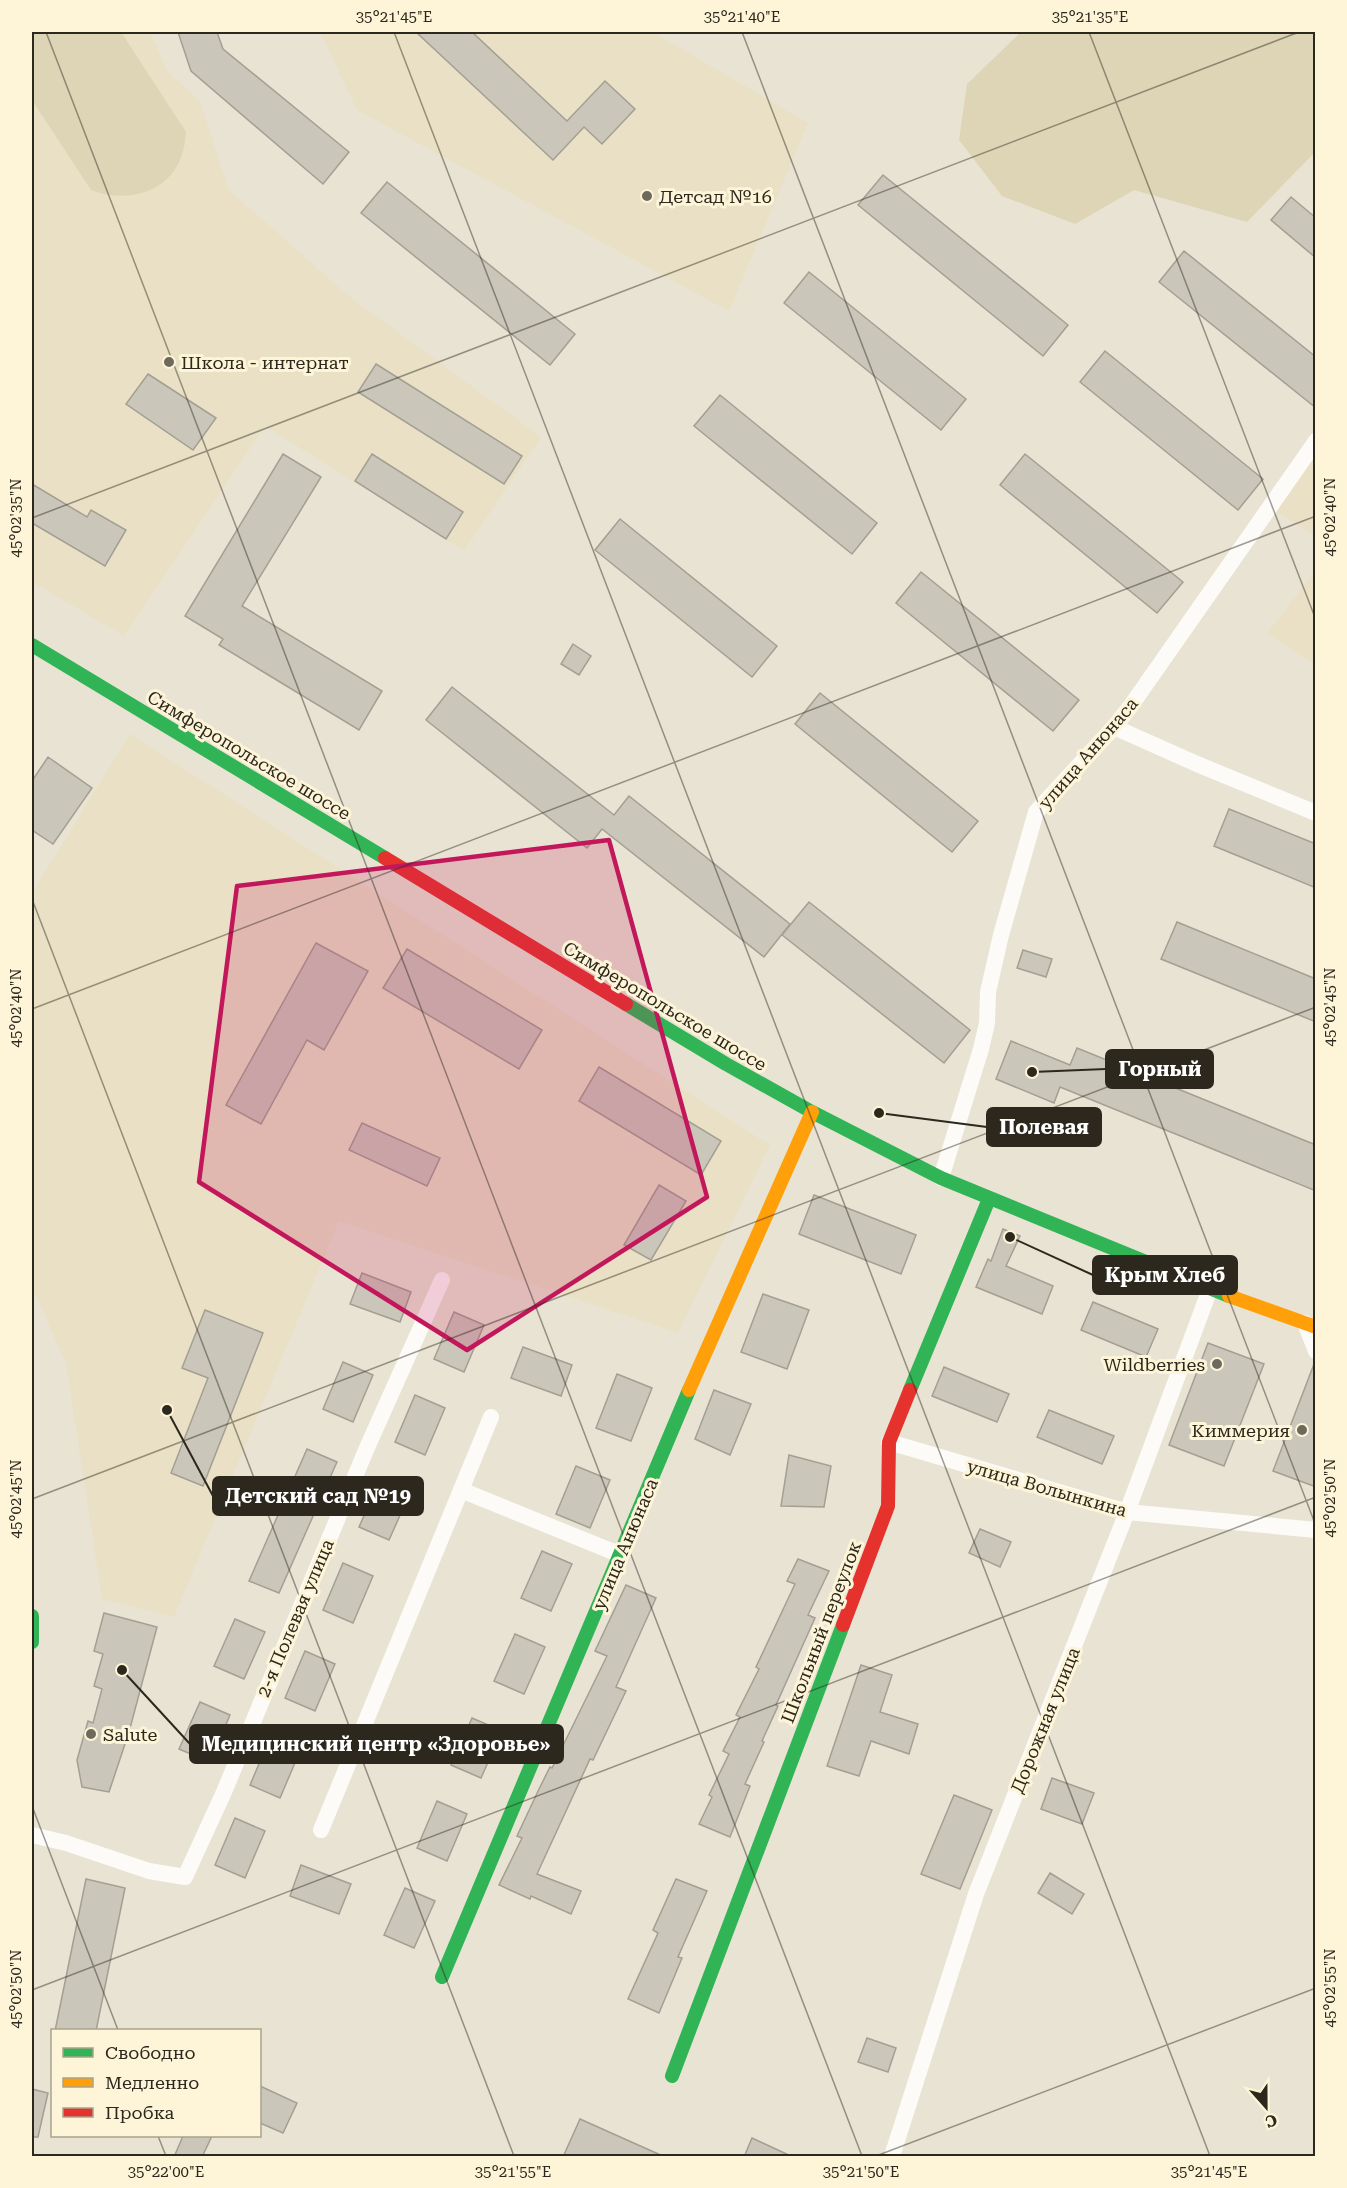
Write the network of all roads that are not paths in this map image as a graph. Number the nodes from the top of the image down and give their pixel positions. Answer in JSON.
{"nodes":[{"id":1,"x":1316,"y":441,"type":"edge"},
{"id":2,"x":32,"y":645,"type":"edge"},
{"id":3,"x":1114,"y":727,"type":"junction"},
{"id":4,"x":1316,"y":813,"type":"edge"},
{"id":5,"x":812,"y":1112,"type":"junction"},
{"id":6,"x":941,"y":1178,"type":"junction"},
{"id":7,"x":989,"y":1199,"type":"junction"},
{"id":8,"x":442,"y":1280,"type":"dead end"},
{"id":9,"x":1210,"y":1288,"type":"junction"},
{"id":10,"x":1310,"y":1325,"type":"edge"},
{"id":11,"x":1316,"y":1351,"type":"edge"},
{"id":12,"x":491,"y":1417,"type":"dead end"},
{"id":13,"x":889,"y":1442,"type":"junction"},
{"id":14,"x":461,"y":1490,"type":"junction"},
{"id":15,"x":1127,"y":1512,"type":"junction"},
{"id":16,"x":1316,"y":1530,"type":"edge"},
{"id":17,"x":621,"y":1555,"type":"junction"},
{"id":18,"x":32,"y":1616,"type":"edge"},
{"id":19,"x":32,"y":1622,"type":"edge"},
{"id":20,"x":32,"y":1642,"type":"edge"},
{"id":21,"x":321,"y":1830,"type":"dead end"},
{"id":22,"x":32,"y":1835,"type":"edge"},
{"id":23,"x":442,"y":1977,"type":"dead end"},
{"id":24,"x":672,"y":2076,"type":"dead end"},
{"id":25,"x":892,"y":2157,"type":"edge"}],
"edges":[{"from":1,"to":3,"type":"street","name":"улица Анюнаса"},
{"from":2,"to":5,"type":"street","name":"Симферопольское шоссе"},
{"from":3,"to":4,"type":"street"},
{"from":3,"to":6,"type":"street","name":"улица Анюнаса"},
{"from":5,"to":6,"type":"street","name":"Симферопольское шоссе"},
{"from":5,"to":17,"type":"street","name":"улица Анюнаса"},
{"from":6,"to":7,"type":"street","name":"Симферопольское шоссе"},
{"from":7,"to":9,"type":"street","name":"Симферопольское шоссе"},
{"from":7,"to":13,"type":"street","name":"Школьный переулок"},
{"from":8,"to":22,"type":"street","name":"2-я Полевая улица"},
{"from":9,"to":10,"type":"street","name":"Симферопольское шоссе"},
{"from":9,"to":15,"type":"street","name":"Дорожная улица"},
{"from":10,"to":11,"type":"street"},
{"from":12,"to":14,"type":"street"},
{"from":13,"to":15,"type":"street","name":"улица Волынкина"},
{"from":13,"to":24,"type":"street","name":"Школьный переулок"},
{"from":14,"to":17,"type":"street"},
{"from":14,"to":21,"type":"street"},
{"from":15,"to":16,"type":"street","name":"улица Волынкина"},
{"from":15,"to":25,"type":"street","name":"Дорожная улица"},
{"from":17,"to":23,"type":"street","name":"улица Анюнаса"},
{"from":18,"to":19,"type":"street"},
{"from":19,"to":20,"type":"street"}]}
